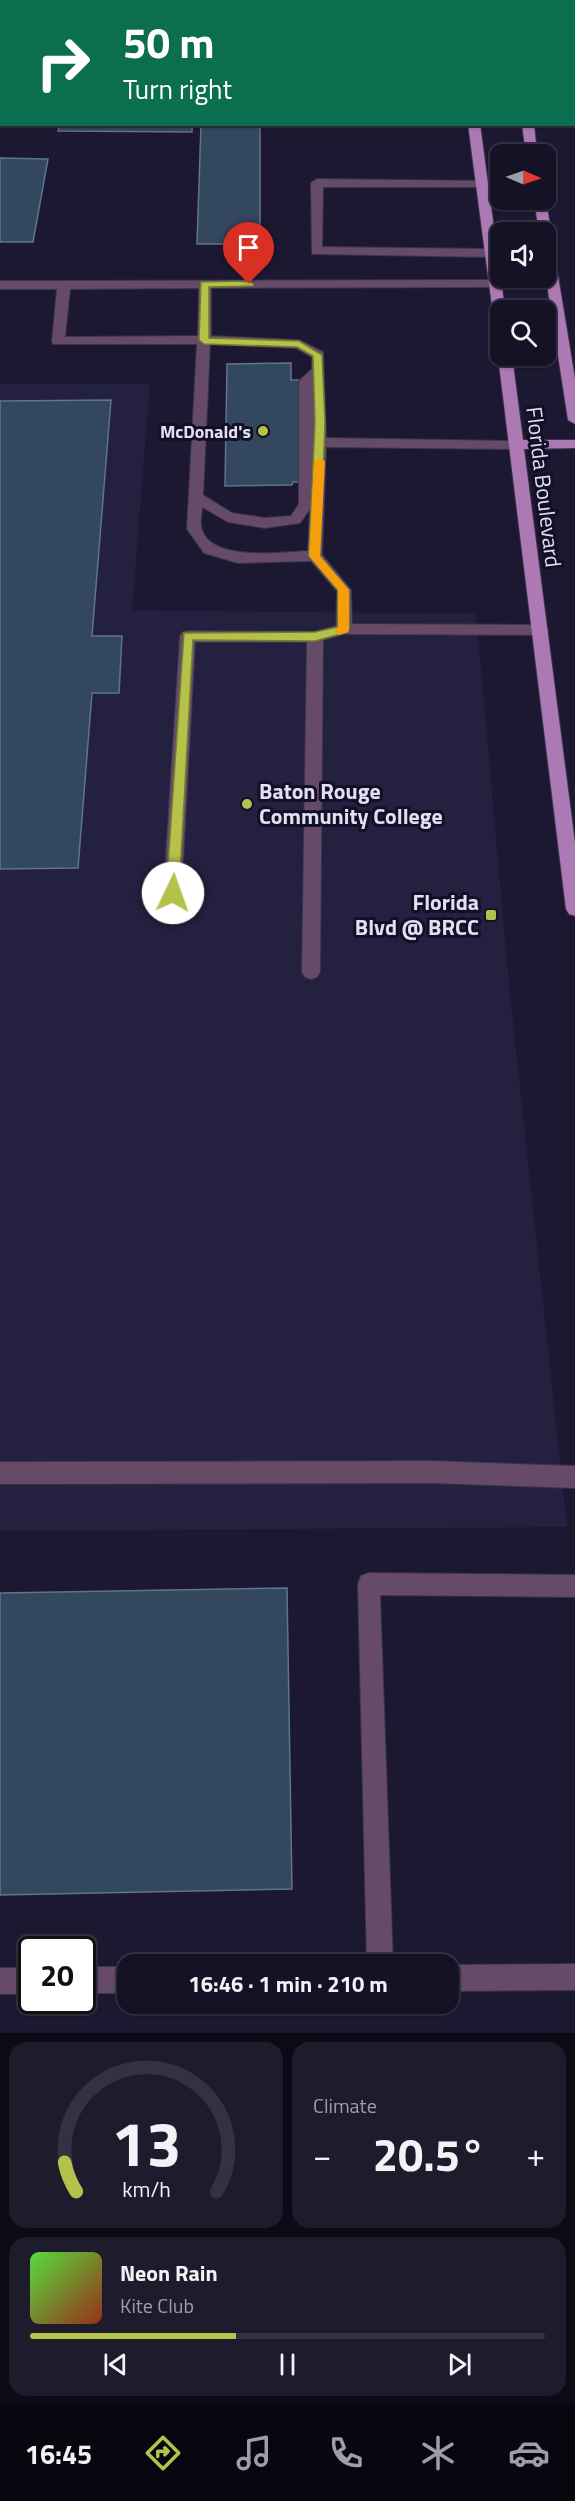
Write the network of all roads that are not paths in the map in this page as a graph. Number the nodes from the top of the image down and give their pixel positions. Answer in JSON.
{"nodes":[{"id":1,"x":474,"y":126,"type":"edge"},
{"id":2,"x":528,"y":126,"type":"edge"},
{"id":3,"x":531,"y":144,"type":"edge"},
{"id":4,"x":481,"y":183,"type":"junction"},
{"id":5,"x":490,"y":246,"type":"edge"},
{"id":6,"x":490,"y":253,"type":"edge"},
{"id":7,"x":205,"y":284,"type":"junction"},
{"id":8,"x":490,"y":284,"type":"edge"},
{"id":9,"x":0,"y":285,"type":"edge"},
{"id":10,"x":64,"y":285,"type":"junction"},
{"id":11,"x":554,"y":288,"type":"edge"},
{"id":12,"x":204,"y":340,"type":"junction"},
{"id":13,"x":505,"y":366,"type":"edge"},
{"id":14,"x":318,"y":371,"type":"junction"},
{"id":15,"x":575,"y":420,"type":"edge"},
{"id":16,"x":320,"y":442,"type":"junction"},
{"id":17,"x":575,"y":444,"type":"edge"},
{"id":18,"x":516,"y":445,"type":"junction"},
{"id":19,"x":196,"y":497,"type":"junction"},
{"id":20,"x":315,"y":556,"type":"junction"},
{"id":21,"x":344,"y":629,"type":"junction"},
{"id":22,"x":540,"y":630,"type":"junction"},
{"id":23,"x":315,"y":636,"type":"junction"},
{"id":24,"x":575,"y":909,"type":"edge"},
{"id":25,"x":171,"y":917,"type":"dead end"},
{"id":26,"x":311,"y":972,"type":"dead end"},
{"id":27,"x":0,"y":1473,"type":"edge"},
{"id":28,"x":575,"y":1477,"type":"edge"},
{"id":29,"x":575,"y":1586,"type":"edge"},
{"id":30,"x":380,"y":1954,"type":"edge"},
{"id":31,"x":575,"y":1977,"type":"edge"},
{"id":32,"x":459,"y":1978,"type":"edge"},
{"id":33,"x":96,"y":1980,"type":"edge"},
{"id":34,"x":117,"y":1980,"type":"edge"},
{"id":35,"x":0,"y":1981,"type":"edge"},
{"id":36,"x":18,"y":1981,"type":"edge"}],
"edges":[{"from":1,"to":4,"type":"main road"},
{"from":2,"to":3,"type":"main road"},
{"from":4,"to":5,"type":"main road"},
{"from":4,"to":6,"type":"street"},
{"from":7,"to":8,"type":"street"},
{"from":7,"to":10,"type":"street"},
{"from":7,"to":12,"type":"street"},
{"from":9,"to":10,"type":"street"},
{"from":10,"to":12,"type":"street"},
{"from":11,"to":15,"type":"main road","name":"Florida Boulevard"},
{"from":12,"to":14,"type":"street"},
{"from":12,"to":19,"type":"street"},
{"from":13,"to":18,"type":"main road","name":"Florida Boulevard"},
{"from":14,"to":16,"type":"street"},
{"from":14,"to":19,"type":"street"},
{"from":16,"to":18,"type":"street"},
{"from":16,"to":20,"type":"street"},
{"from":17,"to":18,"type":"main road"},
{"from":18,"to":22,"type":"main road","name":"Florida Boulevard"},
{"from":19,"to":20,"type":"street"},
{"from":20,"to":21,"type":"street"},
{"from":21,"to":22,"type":"street"},
{"from":21,"to":23,"type":"street"},
{"from":22,"to":24,"type":"main road","name":"Florida Boulevard"},
{"from":23,"to":25,"type":"street"},
{"from":23,"to":26,"type":"street"},
{"from":27,"to":28,"type":"street"},
{"from":29,"to":30,"type":"street"},
{"from":31,"to":32,"type":"street"},
{"from":33,"to":34,"type":"street"},
{"from":35,"to":36,"type":"street"}]}
